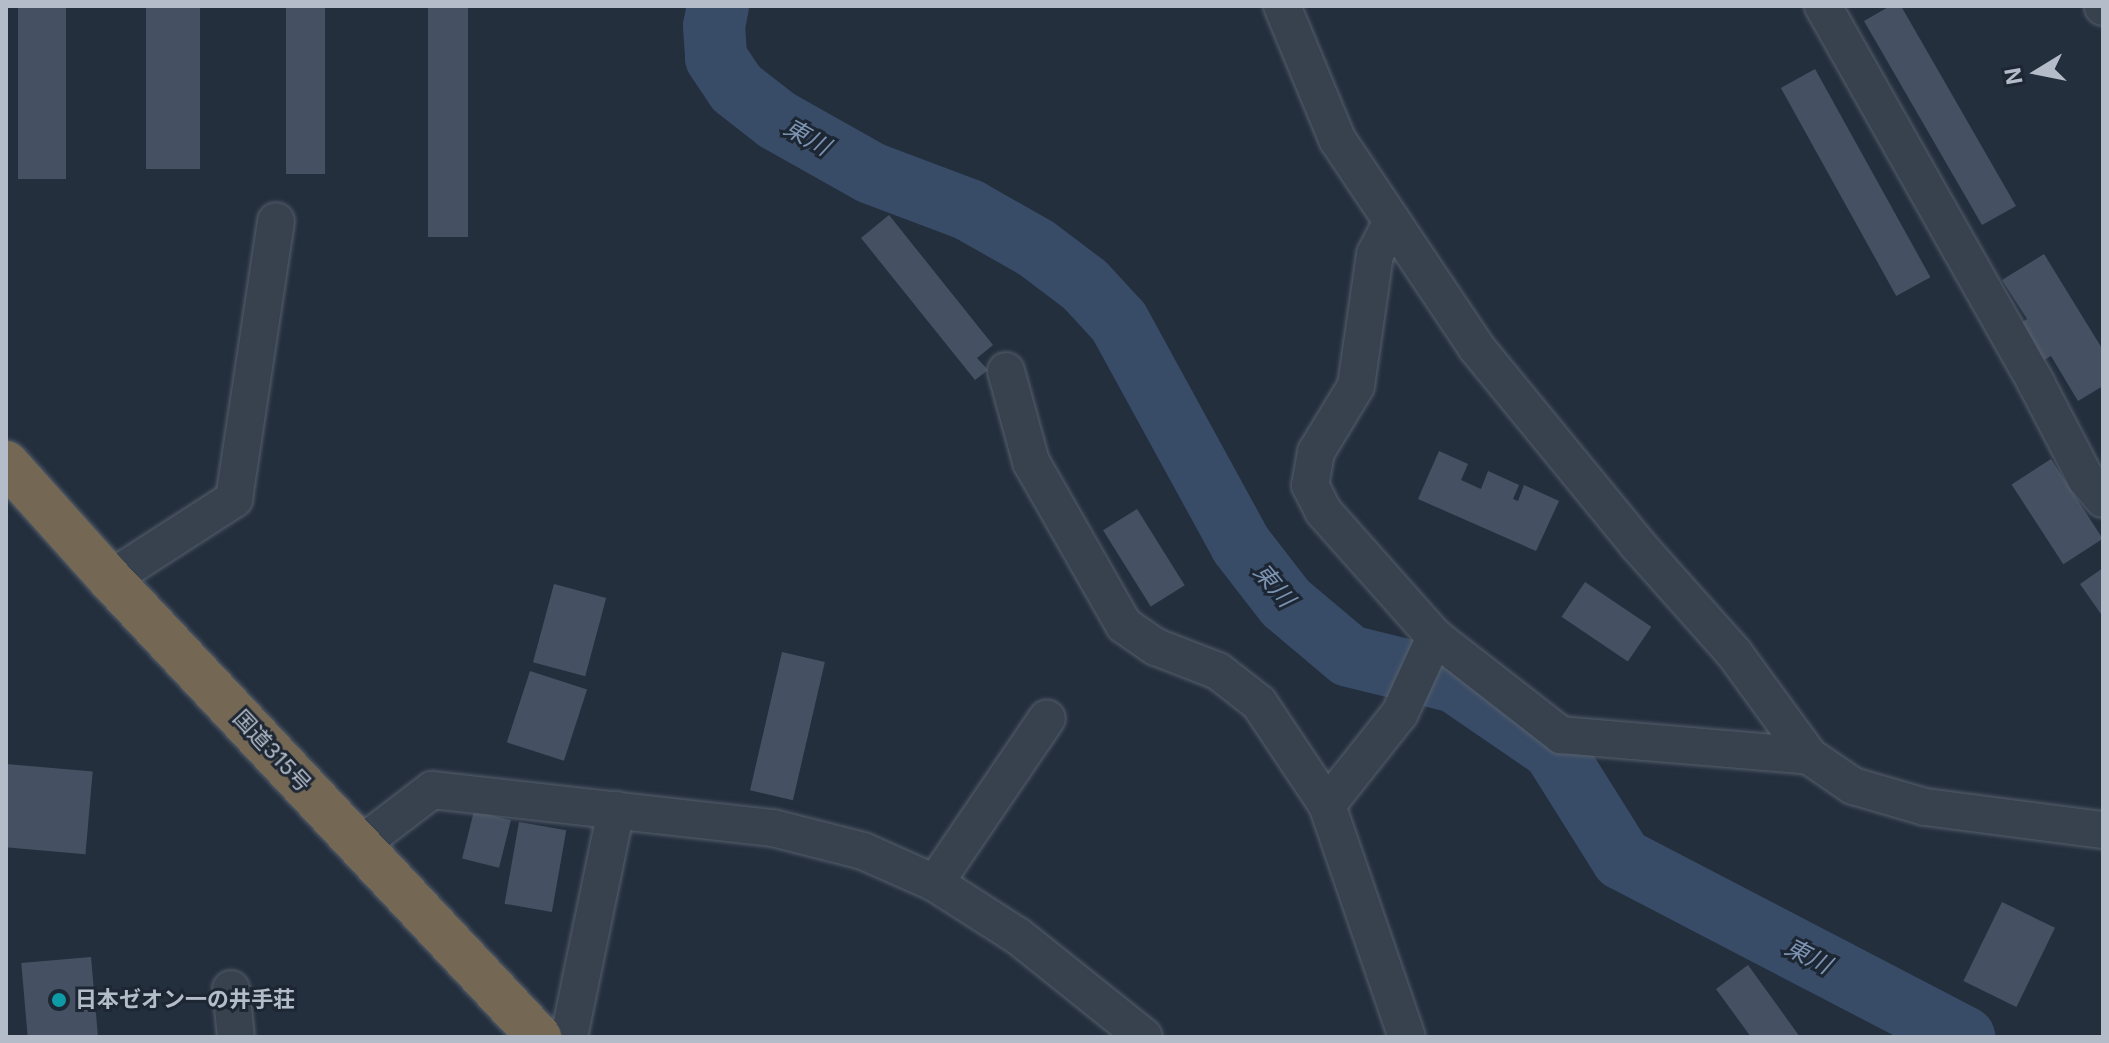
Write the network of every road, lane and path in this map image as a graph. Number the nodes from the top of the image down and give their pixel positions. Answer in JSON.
{"nodes":[{"id":1,"x":1282,"y":6,"type":"edge"},
{"id":2,"x":1823,"y":6,"type":"edge"},
{"id":3,"x":276,"y":221,"type":"dead end"},
{"id":4,"x":1392,"y":221,"type":"junction"},
{"id":5,"x":1006,"y":371,"type":"dead end"},
{"id":6,"x":6,"y":463,"type":"edge"},
{"id":7,"x":2103,"y":499,"type":"edge"},
{"id":8,"x":110,"y":579,"type":"junction"},
{"id":9,"x":1430,"y":648,"type":"junction"},
{"id":10,"x":1047,"y":718,"type":"dead end"},
{"id":11,"x":1809,"y":756,"type":"junction"},
{"id":12,"x":1327,"y":805,"type":"junction"},
{"id":13,"x":616,"y":810,"type":"junction"},
{"id":14,"x":2103,"y":830,"type":"edge"},
{"id":15,"x":360,"y":845,"type":"junction"},
{"id":16,"x":935,"y":883,"type":"junction"},
{"id":17,"x":231,"y":989,"type":"dead end"},
{"id":18,"x":236,"y":1037,"type":"edge"},
{"id":19,"x":539,"y":1037,"type":"edge"},
{"id":20,"x":569,"y":1037,"type":"edge"},
{"id":21,"x":1144,"y":1037,"type":"edge"},
{"id":22,"x":1407,"y":1037,"type":"edge"}],
"edges":[{"from":1,"to":4,"type":"street"},
{"from":2,"to":7,"type":"street"},
{"from":3,"to":8,"type":"street"},
{"from":4,"to":9,"type":"street"},
{"from":4,"to":11,"type":"street"},
{"from":5,"to":12,"type":"street"},
{"from":6,"to":8,"type":"highway","name":"国道315号"},
{"from":8,"to":15,"type":"highway","name":"国道315号"},
{"from":9,"to":11,"type":"street"},
{"from":9,"to":12,"type":"street"},
{"from":10,"to":16,"type":"street"},
{"from":11,"to":14,"type":"street"},
{"from":12,"to":22,"type":"street"},
{"from":13,"to":15,"type":"street"},
{"from":13,"to":16,"type":"street"},
{"from":13,"to":20,"type":"street"},
{"from":15,"to":19,"type":"highway","name":"国道315号"},
{"from":16,"to":21,"type":"street"},
{"from":17,"to":18,"type":"street"}]}
